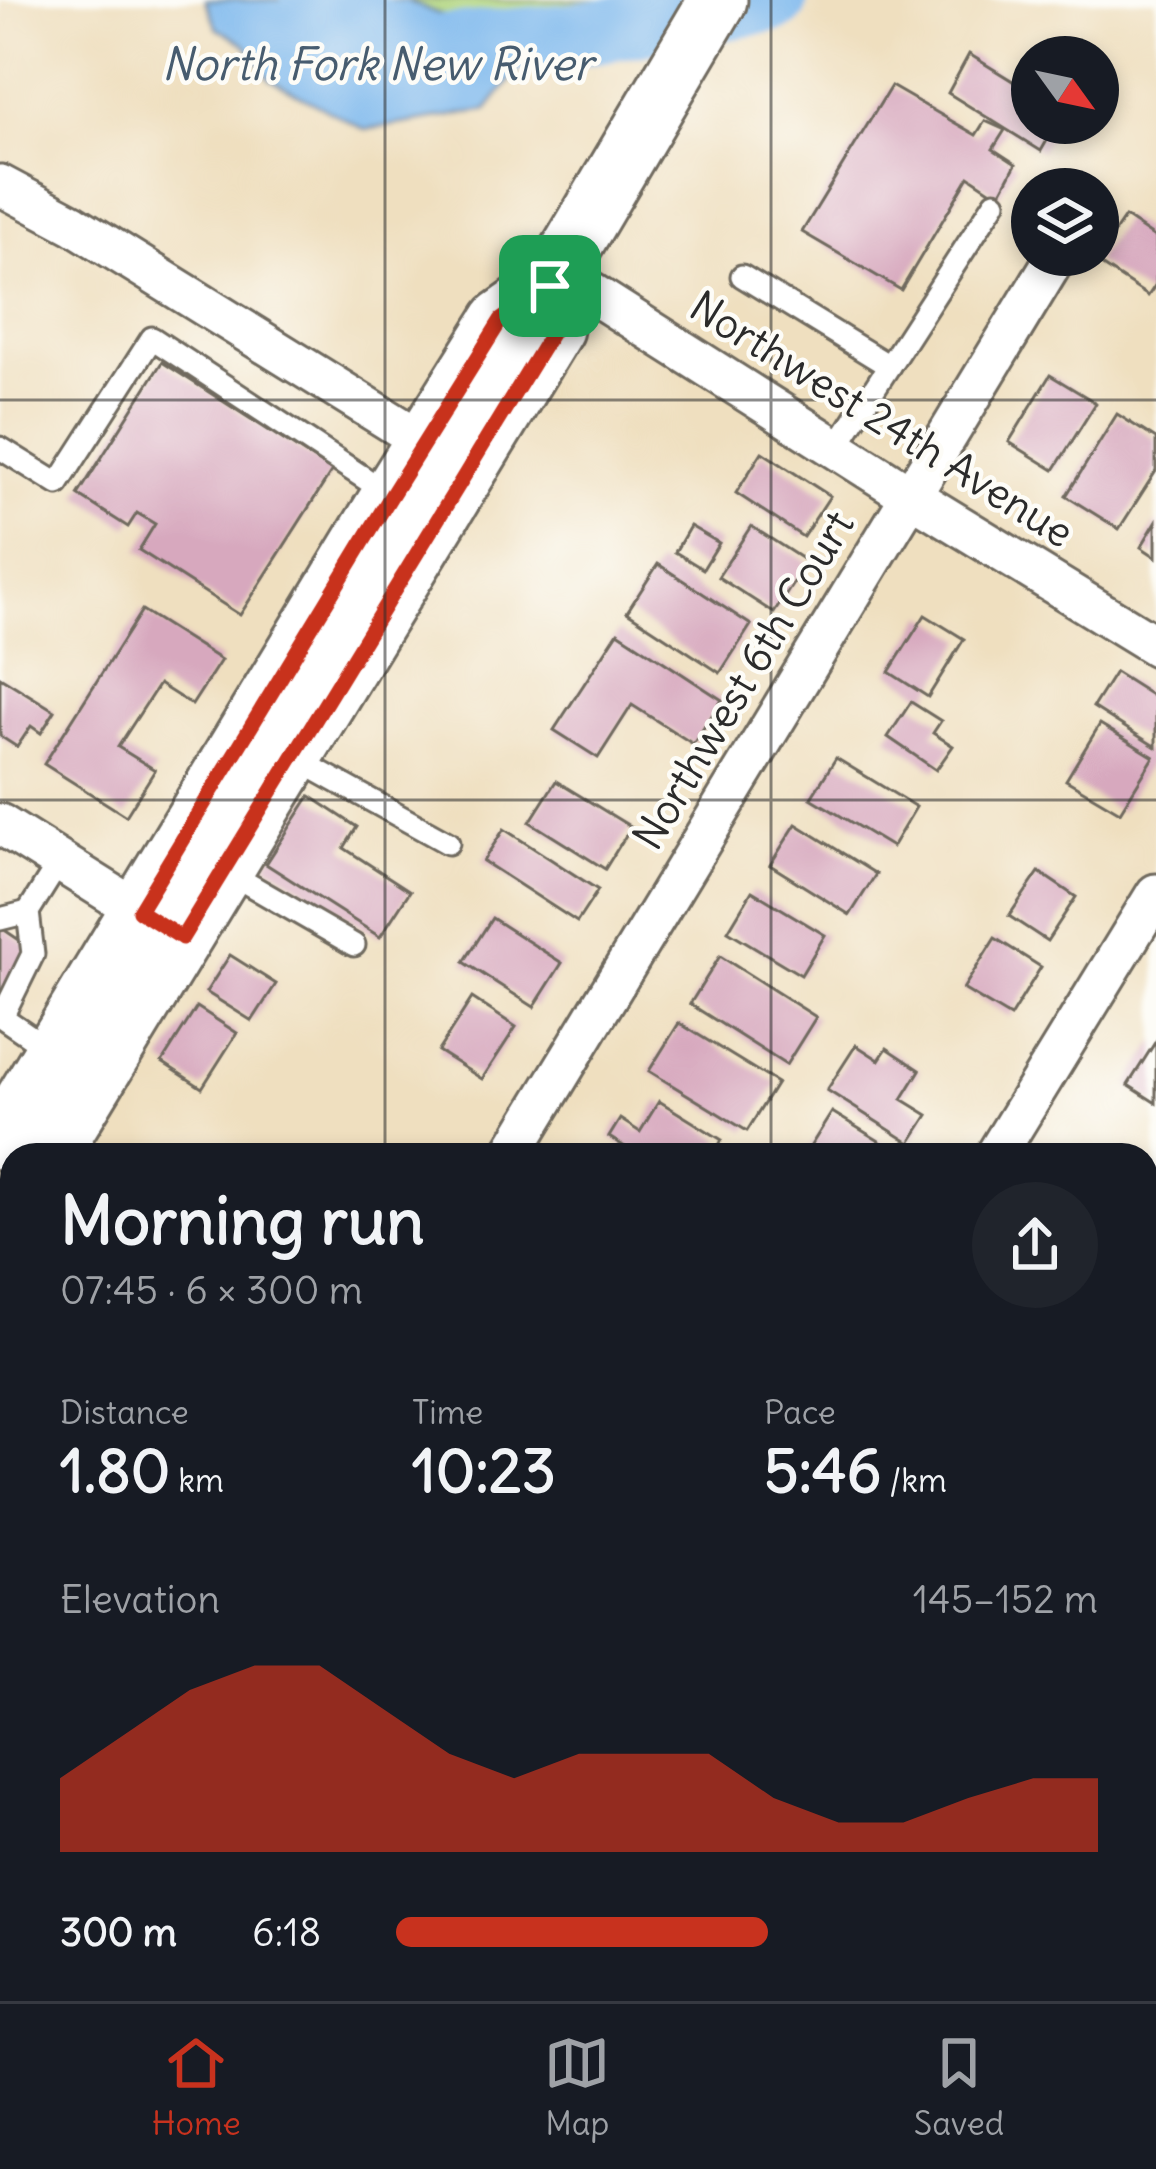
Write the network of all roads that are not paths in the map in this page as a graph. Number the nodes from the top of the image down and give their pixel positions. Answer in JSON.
{"nodes":[{"id":1,"x":718,"y":0,"type":"edge"},
{"id":2,"x":0,"y":185,"type":"edge"},
{"id":3,"x":995,"y":202,"type":"dead end"},
{"id":4,"x":1045,"y":276,"type":"edge"},
{"id":5,"x":742,"y":277,"type":"dead end"},
{"id":6,"x":554,"y":278,"type":"junction"},
{"id":7,"x":890,"y":366,"type":"junction"},
{"id":8,"x":0,"y":448,"type":"edge"},
{"id":9,"x":836,"y":448,"type":"junction"},
{"id":10,"x":447,"y":453,"type":"junction"},
{"id":11,"x":391,"y":496,"type":"junction"},
{"id":12,"x":911,"y":496,"type":"junction"},
{"id":13,"x":1156,"y":646,"type":"edge"},
{"id":14,"x":293,"y":757,"type":"junction"},
{"id":15,"x":0,"y":824,"type":"edge"},
{"id":16,"x":448,"y":843,"type":"dead end"},
{"id":17,"x":60,"y":861,"type":"junction"},
{"id":18,"x":224,"y":870,"type":"junction"},
{"id":19,"x":1156,"y":894,"type":"edge"},
{"id":20,"x":28,"y":912,"type":"junction"},
{"id":21,"x":0,"y":920,"type":"edge"},
{"id":22,"x":161,"y":924,"type":"junction"},
{"id":23,"x":354,"y":945,"type":"dead end"},
{"id":24,"x":1,"y":1016,"type":"edge"},
{"id":25,"x":22,"y":1095,"type":"edge"},
{"id":26,"x":56,"y":1143,"type":"edge"},
{"id":27,"x":518,"y":1143,"type":"edge"},
{"id":28,"x":1003,"y":1143,"type":"edge"}],
"edges":[{"from":1,"to":6,"type":"street"},
{"from":2,"to":10,"type":"street"},
{"from":3,"to":7,"type":"lane"},
{"from":4,"to":12,"type":"street","name":"Northwest 6th Court"},
{"from":5,"to":7,"type":"lane"},
{"from":6,"to":9,"type":"street","name":"Northwest 24th Avenue"},
{"from":6,"to":10,"type":"street"},
{"from":7,"to":9,"type":"lane"},
{"from":8,"to":11,"type":"lane"},
{"from":9,"to":12,"type":"street","name":"Northwest 24th Avenue"},
{"from":10,"to":11,"type":"street"},
{"from":10,"to":14,"type":"street"},
{"from":11,"to":22,"type":"street"},
{"from":12,"to":13,"type":"street","name":"Northwest 24th Avenue"},
{"from":12,"to":27,"type":"street","name":"Northwest 6th Court"},
{"from":14,"to":16,"type":"lane"},
{"from":14,"to":18,"type":"street"},
{"from":15,"to":17,"type":"street"},
{"from":17,"to":20,"type":"lane"},
{"from":17,"to":22,"type":"street"},
{"from":18,"to":22,"type":"street"},
{"from":18,"to":23,"type":"lane"},
{"from":19,"to":28,"type":"street"},
{"from":20,"to":21,"type":"lane"},
{"from":20,"to":24,"type":"lane"},
{"from":22,"to":25,"type":"street"},
{"from":22,"to":26,"type":"street"},
{"from":24,"to":25,"type":"lane"}]}
